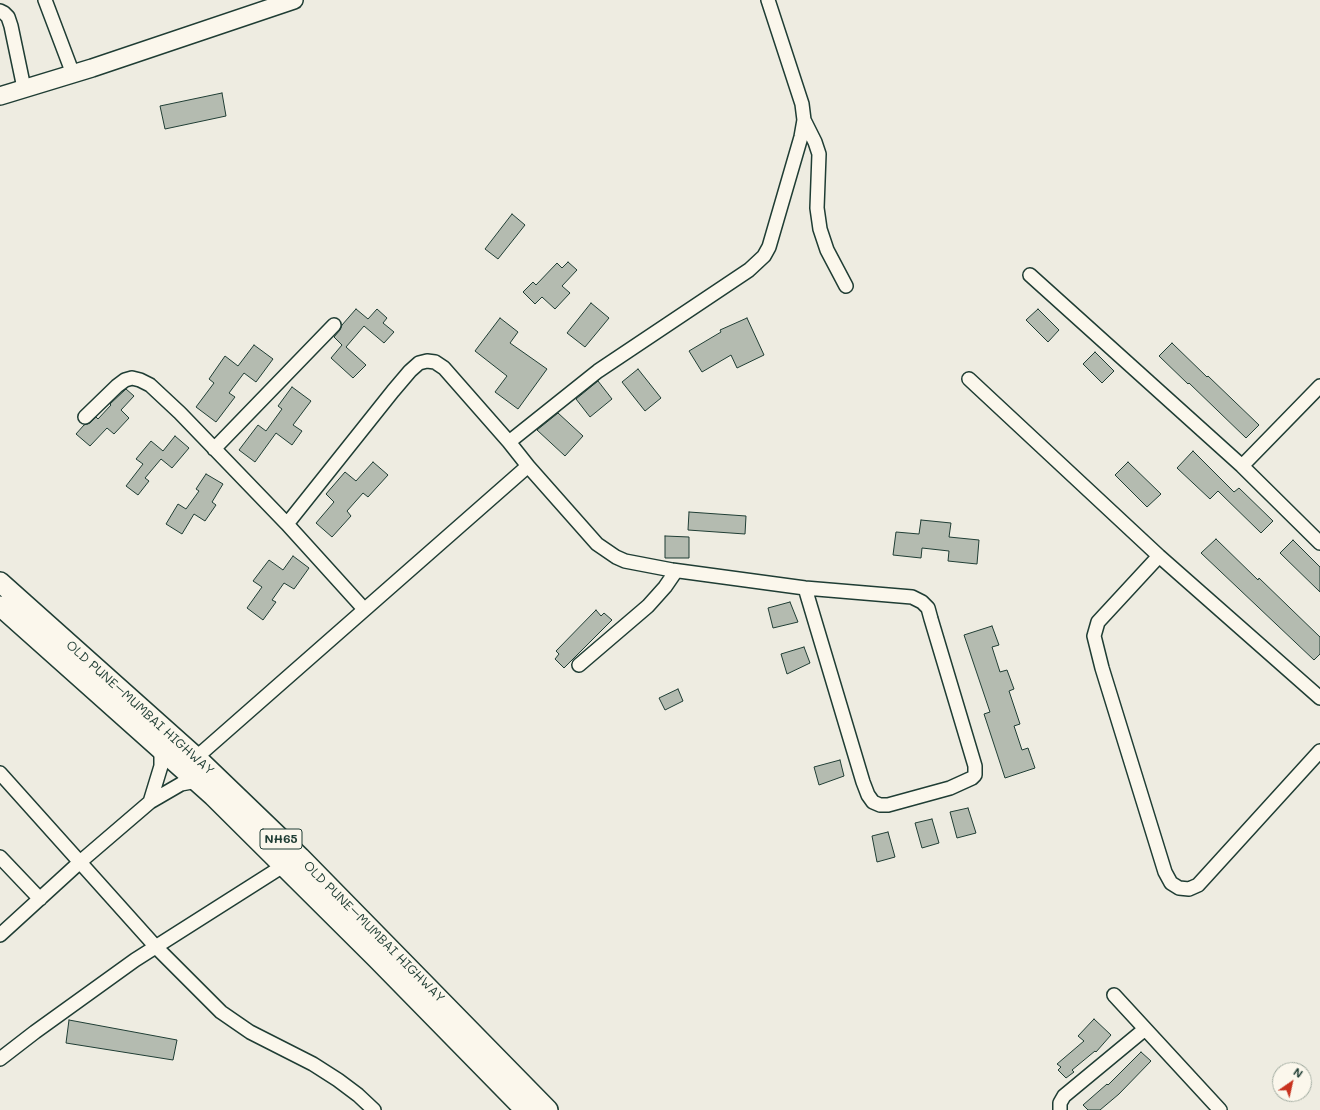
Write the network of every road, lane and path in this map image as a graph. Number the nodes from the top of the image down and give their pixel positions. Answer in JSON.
{"nodes":[{"id":1,"x":45,"y":0,"type":"edge"},
{"id":2,"x":294,"y":0,"type":"edge"},
{"id":3,"x":768,"y":0,"type":"edge"},
{"id":4,"x":0,"y":11,"type":"edge"},
{"id":5,"x":73,"y":74,"type":"junction"},
{"id":6,"x":24,"y":88,"type":"junction"},
{"id":7,"x":0,"y":96,"type":"edge"},
{"id":8,"x":804,"y":120,"type":"junction"},
{"id":9,"x":1030,"y":275,"type":"dead end"},
{"id":10,"x":846,"y":286,"type":"dead end"},
{"id":11,"x":334,"y":325,"type":"dead end"},
{"id":12,"x":969,"y":379,"type":"dead end"},
{"id":13,"x":1320,"y":386,"type":"edge"},
{"id":14,"x":85,"y":417,"type":"dead end"},
{"id":15,"x":509,"y":442,"type":"junction"},
{"id":16,"x":214,"y":449,"type":"junction"},
{"id":17,"x":528,"y":466,"type":"junction"},
{"id":18,"x":1242,"y":466,"type":"junction"},
{"id":19,"x":287,"y":524,"type":"junction"},
{"id":20,"x":1320,"y":543,"type":"edge"},
{"id":21,"x":1159,"y":556,"type":"junction"},
{"id":22,"x":676,"y":571,"type":"junction"},
{"id":23,"x":0,"y":582,"type":"edge"},
{"id":24,"x":805,"y":588,"type":"junction"},
{"id":25,"x":0,"y":606,"type":"edge"},
{"id":26,"x":364,"y":609,"type":"junction"},
{"id":27,"x":580,"y":666,"type":"dead end"},
{"id":28,"x":1320,"y":698,"type":"edge"},
{"id":29,"x":158,"y":746,"type":"junction"},
{"id":30,"x":1320,"y":751,"type":"edge"},
{"id":31,"x":192,"y":769,"type":"junction"},
{"id":32,"x":0,"y":773,"type":"edge"},
{"id":33,"x":150,"y":802,"type":"junction"},
{"id":34,"x":0,"y":856,"type":"edge"},
{"id":35,"x":80,"y":862,"type":"junction"},
{"id":36,"x":283,"y":866,"type":"junction"},
{"id":37,"x":40,"y":899,"type":"junction"},
{"id":38,"x":0,"y":935,"type":"edge"},
{"id":39,"x":156,"y":947,"type":"junction"},
{"id":40,"x":1114,"y":995,"type":"dead end"},
{"id":41,"x":1145,"y":1029,"type":"junction"},
{"id":42,"x":0,"y":1059,"type":"edge"},
{"id":43,"x":374,"y":1110,"type":"edge"},
{"id":44,"x":525,"y":1110,"type":"edge"},
{"id":45,"x":548,"y":1110,"type":"edge"},
{"id":46,"x":1060,"y":1110,"type":"edge"},
{"id":47,"x":1220,"y":1110,"type":"edge"}],
"edges":[{"from":1,"to":5,"type":"lane"},
{"from":2,"to":5,"type":"main road"},
{"from":3,"to":8,"type":"lane"},
{"from":4,"to":6,"type":"lane"},
{"from":5,"to":6,"type":"main road"},
{"from":6,"to":7,"type":"main road"},
{"from":8,"to":10,"type":"lane"},
{"from":8,"to":15,"type":"lane"},
{"from":9,"to":18,"type":"lane"},
{"from":11,"to":16,"type":"lane"},
{"from":12,"to":21,"type":"lane"},
{"from":13,"to":18,"type":"lane"},
{"from":14,"to":16,"type":"lane"},
{"from":15,"to":17,"type":"lane"},
{"from":15,"to":19,"type":"lane"},
{"from":16,"to":19,"type":"lane"},
{"from":17,"to":22,"type":"lane"},
{"from":17,"to":26,"type":"lane"},
{"from":18,"to":20,"type":"lane"},
{"from":19,"to":26,"type":"lane"},
{"from":21,"to":28,"type":"lane"},
{"from":21,"to":30,"type":"lane"},
{"from":22,"to":24,"type":"lane"},
{"from":22,"to":27,"type":"lane"},
{"from":23,"to":31,"type":"highway","name":"OLD PUNE–MUMBAI HIGHWAY","number":"NH65"},
{"from":24,"to":24,"type":"lane"},
{"from":25,"to":29,"type":"highway","name":"OLD PUNE–MUMBAI HIGHWAY","number":"NH65"},
{"from":26,"to":31,"type":"lane"},
{"from":29,"to":31,"type":"highway","name":"OLD PUNE–MUMBAI HIGHWAY","number":"NH65"},
{"from":29,"to":33,"type":"lane"},
{"from":31,"to":33,"type":"lane"},
{"from":31,"to":36,"type":"highway","name":"OLD PUNE–MUMBAI HIGHWAY","number":"NH65"},
{"from":31,"to":45,"type":"highway","name":"OLD PUNE–MUMBAI HIGHWAY","number":"NH65"},
{"from":32,"to":35,"type":"lane"},
{"from":33,"to":35,"type":"lane"},
{"from":34,"to":37,"type":"lane"},
{"from":35,"to":37,"type":"lane"},
{"from":35,"to":39,"type":"lane"},
{"from":36,"to":39,"type":"lane"},
{"from":36,"to":44,"type":"highway","name":"OLD PUNE–MUMBAI HIGHWAY","number":"NH65"},
{"from":37,"to":38,"type":"lane"},
{"from":39,"to":42,"type":"lane"},
{"from":39,"to":43,"type":"lane"},
{"from":40,"to":41,"type":"lane"},
{"from":41,"to":46,"type":"lane"},
{"from":41,"to":47,"type":"lane"}]}
